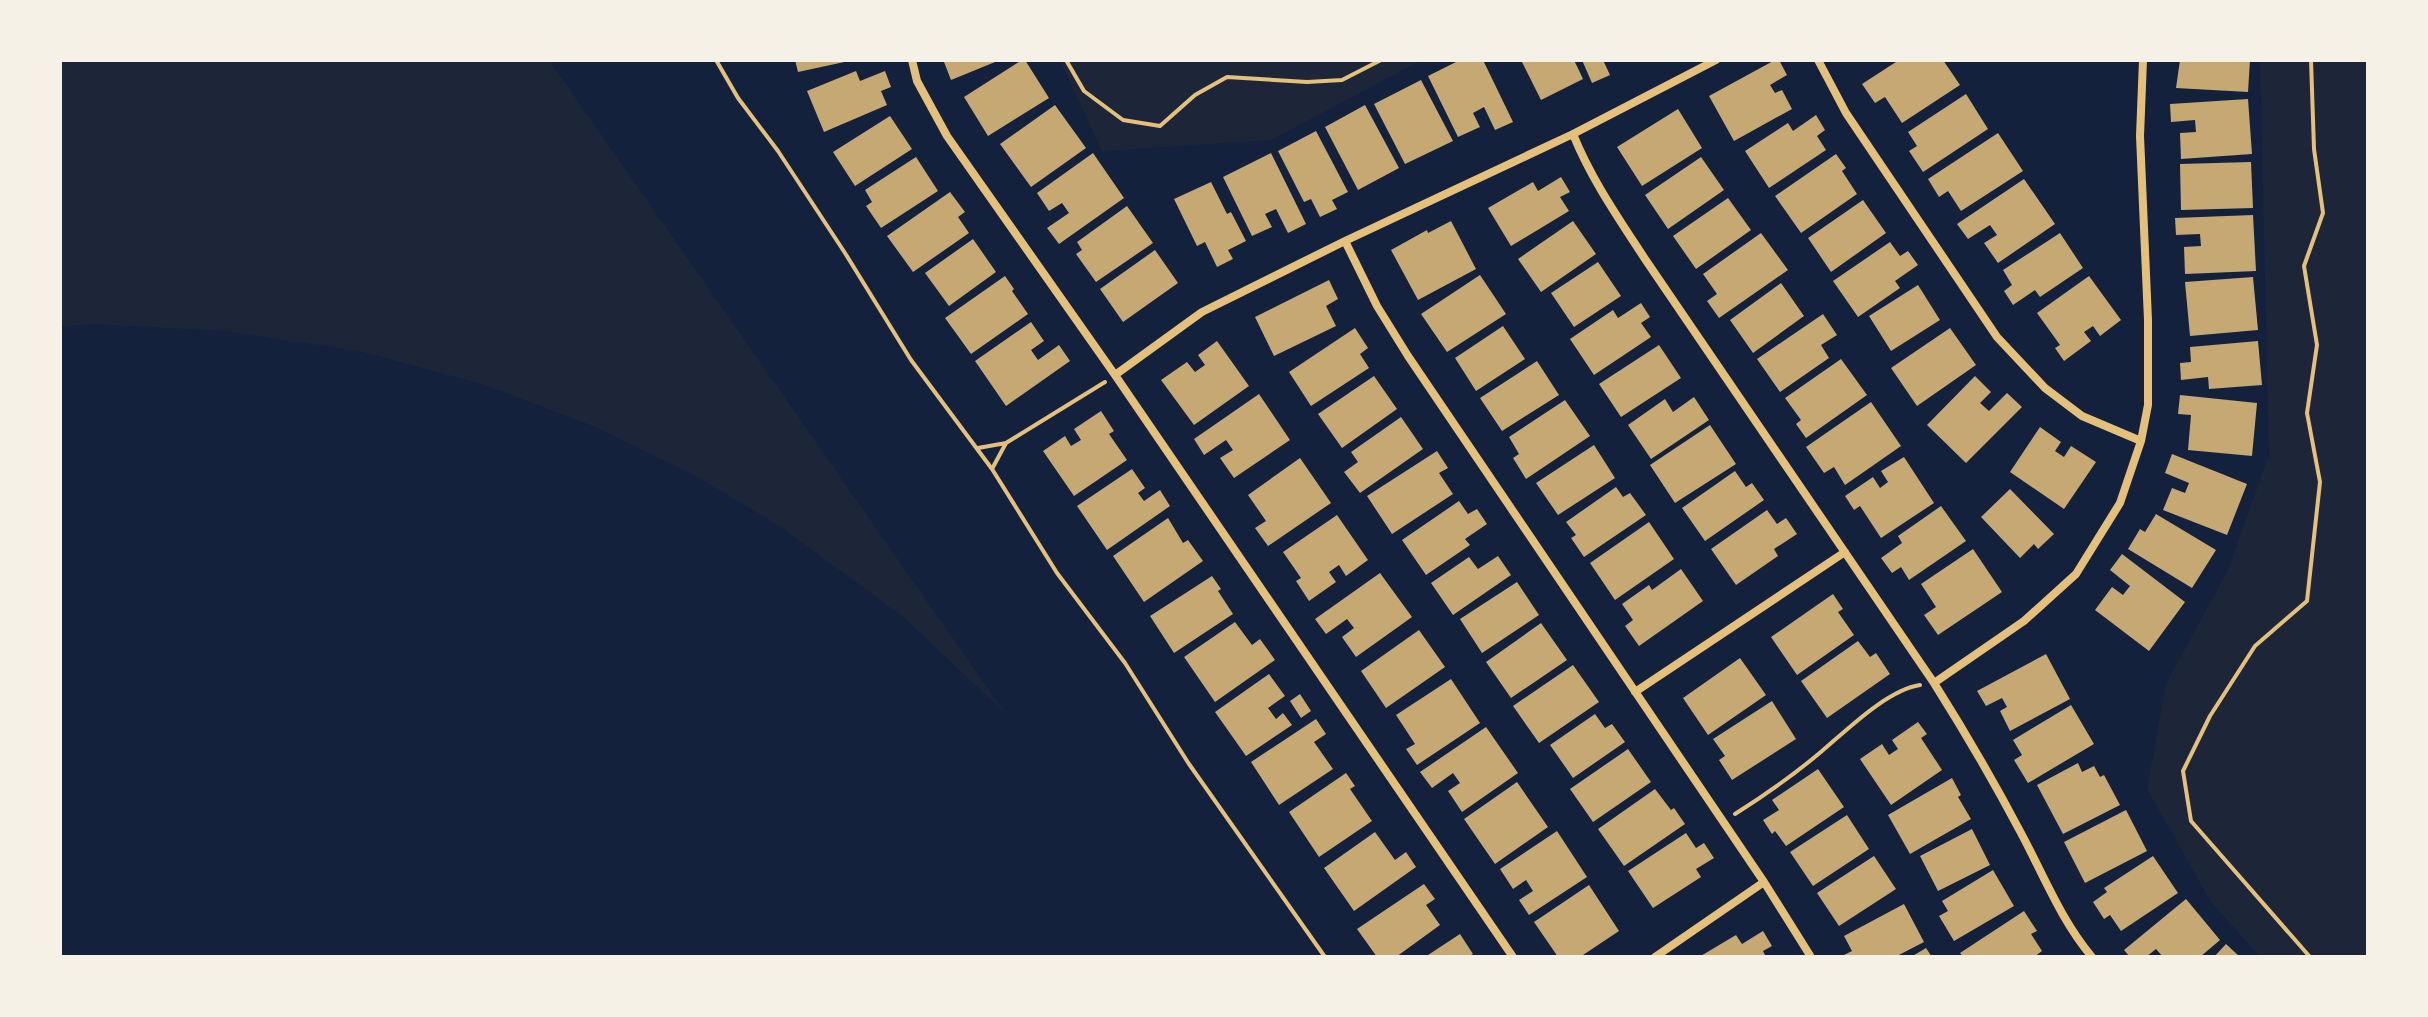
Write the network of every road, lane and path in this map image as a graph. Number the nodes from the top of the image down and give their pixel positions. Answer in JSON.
{"nodes":[{"id":1,"x":716,"y":60,"type":"edge"},
{"id":2,"x":912,"y":60,"type":"edge"},
{"id":3,"x":1066,"y":60,"type":"edge"},
{"id":4,"x":1381,"y":60,"type":"edge"},
{"id":5,"x":1716,"y":60,"type":"edge"},
{"id":6,"x":1818,"y":60,"type":"edge"},
{"id":7,"x":2143,"y":60,"type":"edge"},
{"id":8,"x":2311,"y":60,"type":"edge"},
{"id":9,"x":1573,"y":134,"type":"junction"},
{"id":10,"x":1345,"y":241,"type":"junction"},
{"id":11,"x":1115,"y":375,"type":"junction"},
{"id":12,"x":2141,"y":441,"type":"junction"},
{"id":13,"x":1006,"y":443,"type":"junction"},
{"id":14,"x":978,"y":448,"type":"junction"},
{"id":15,"x":992,"y":469,"type":"junction"},
{"id":16,"x":1845,"y":552,"type":"junction"},
{"id":17,"x":1934,"y":683,"type":"junction"},
{"id":18,"x":1635,"y":692,"type":"junction"},
{"id":19,"x":1723,"y":822,"type":"junction"},
{"id":20,"x":1764,"y":882,"type":"junction"},
{"id":21,"x":1325,"y":957,"type":"edge"},
{"id":22,"x":1513,"y":957,"type":"edge"},
{"id":23,"x":1655,"y":957,"type":"edge"},
{"id":24,"x":1811,"y":957,"type":"edge"},
{"id":25,"x":2092,"y":957,"type":"edge"},
{"id":26,"x":2310,"y":957,"type":"edge"}],
"edges":[{"from":1,"to":14,"type":"path"},
{"from":2,"to":11,"type":"street"},
{"from":3,"to":4,"type":"path"},
{"from":5,"to":9,"type":"street"},
{"from":6,"to":12,"type":"street"},
{"from":7,"to":12,"type":"street"},
{"from":8,"to":26,"type":"path"},
{"from":9,"to":10,"type":"street"},
{"from":9,"to":16,"type":"street"},
{"from":10,"to":11,"type":"street"},
{"from":10,"to":18,"type":"street"},
{"from":11,"to":13,"type":"path"},
{"from":11,"to":22,"type":"street"},
{"from":12,"to":17,"type":"street"},
{"from":13,"to":14,"type":"path"},
{"from":13,"to":15,"type":"path"},
{"from":14,"to":15,"type":"path"},
{"from":15,"to":21,"type":"path"},
{"from":16,"to":17,"type":"street"},
{"from":16,"to":18,"type":"street"},
{"from":17,"to":19,"type":"path"},
{"from":17,"to":25,"type":"street"},
{"from":18,"to":19,"type":"street"},
{"from":19,"to":20,"type":"street"},
{"from":20,"to":23,"type":"street"},
{"from":20,"to":24,"type":"street"}]}
